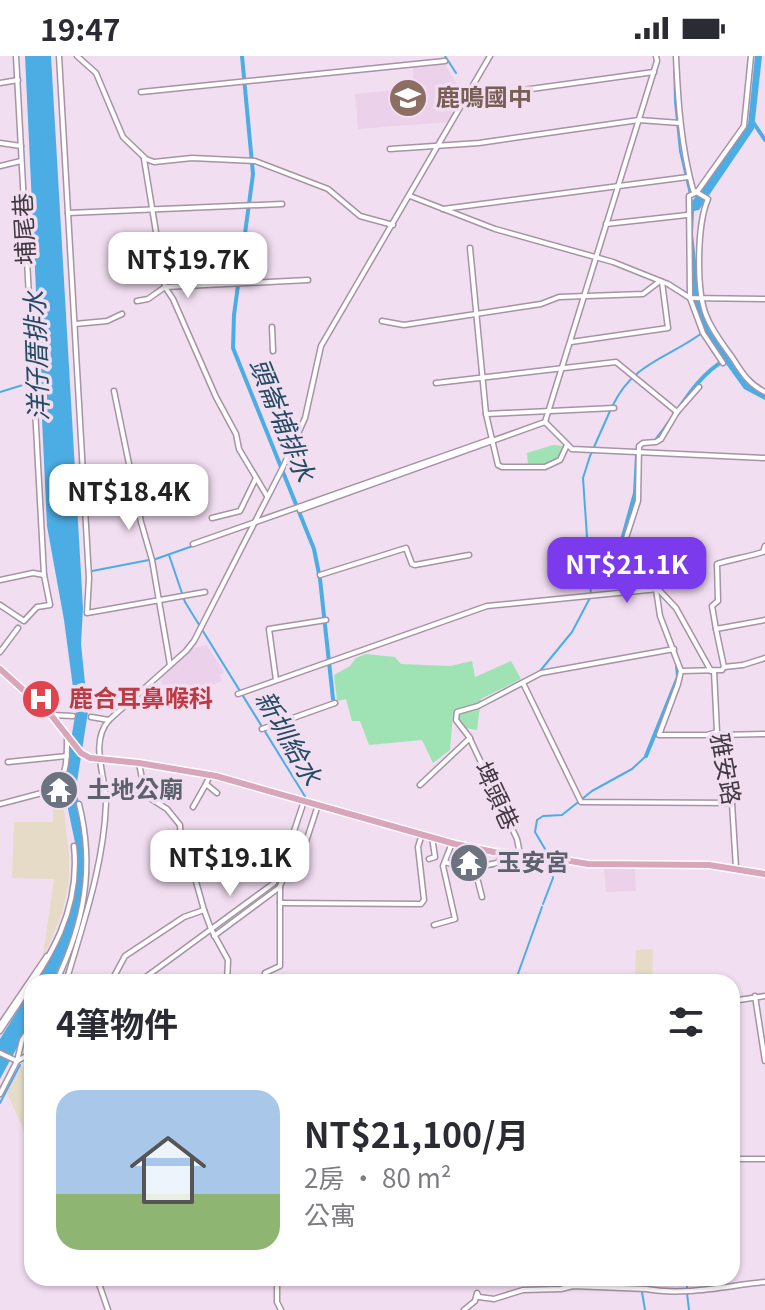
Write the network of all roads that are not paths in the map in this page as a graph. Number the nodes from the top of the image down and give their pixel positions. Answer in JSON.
{"nodes":[{"id":1,"x":16,"y":56,"type":"edge"},
{"id":2,"x":59,"y":56,"type":"edge"},
{"id":3,"x":77,"y":56,"type":"edge"},
{"id":4,"x":490,"y":56,"type":"edge"},
{"id":5,"x":656,"y":56,"type":"edge"},
{"id":6,"x":676,"y":56,"type":"edge"},
{"id":7,"x":751,"y":56,"type":"edge"},
{"id":8,"x":445,"y":61,"type":"dead end"},
{"id":9,"x":654,"y":72,"type":"junction"},
{"id":10,"x":18,"y":80,"type":"junction"},
{"id":11,"x":0,"y":83,"type":"edge"},
{"id":12,"x":141,"y":92,"type":"dead end"},
{"id":13,"x":468,"y":94,"type":"junction"},
{"id":14,"x":639,"y":120,"type":"junction"},
{"id":15,"x":678,"y":123,"type":"junction"},
{"id":16,"x":0,"y":143,"type":"edge"},
{"id":17,"x":21,"y":146,"type":"junction"},
{"id":18,"x":439,"y":146,"type":"junction"},
{"id":19,"x":390,"y":149,"type":"dead end"},
{"id":20,"x":144,"y":157,"type":"junction"},
{"id":21,"x":22,"y":161,"type":"junction"},
{"id":22,"x":0,"y":166,"type":"edge"},
{"id":23,"x":688,"y":177,"type":"junction"},
{"id":24,"x":618,"y":185,"type":"junction"},
{"id":25,"x":693,"y":193,"type":"junction"},
{"id":26,"x":410,"y":196,"type":"junction"},
{"id":27,"x":282,"y":204,"type":"dead end"},
{"id":28,"x":152,"y":209,"type":"junction"},
{"id":29,"x":441,"y":209,"type":"junction"},
{"id":30,"x":68,"y":213,"type":"junction"},
{"id":31,"x":688,"y":215,"type":"junction"},
{"id":32,"x":606,"y":224,"type":"junction"},
{"id":33,"x":393,"y":225,"type":"junction"},
{"id":34,"x":470,"y":248,"type":"dead end"},
{"id":35,"x":596,"y":257,"type":"junction"},
{"id":36,"x":308,"y":280,"type":"dead end"},
{"id":37,"x":661,"y":281,"type":"junction"},
{"id":38,"x":165,"y":287,"type":"junction"},
{"id":39,"x":584,"y":295,"type":"junction"},
{"id":40,"x":690,"y":298,"type":"junction"},
{"id":41,"x":765,"y":299,"type":"edge"},
{"id":42,"x":702,"y":300,"type":"junction"},
{"id":43,"x":137,"y":301,"type":"dead end"},
{"id":44,"x":475,"y":313,"type":"junction"},
{"id":45,"x":122,"y":314,"type":"dead end"},
{"id":46,"x":382,"y":321,"type":"dead end"},
{"id":47,"x":75,"y":324,"type":"junction"},
{"id":48,"x":272,"y":327,"type":"dead end"},
{"id":49,"x":571,"y":342,"type":"junction"},
{"id":50,"x":273,"y":351,"type":"dead end"},
{"id":51,"x":723,"y":363,"type":"dead end"},
{"id":52,"x":563,"y":369,"type":"junction"},
{"id":53,"x":482,"y":377,"type":"junction"},
{"id":54,"x":436,"y":383,"type":"dead end"},
{"id":55,"x":699,"y":387,"type":"dead end"},
{"id":56,"x":114,"y":391,"type":"dead end"},
{"id":57,"x":765,"y":392,"type":"edge"},
{"id":58,"x":612,"y":408,"type":"dead end"},
{"id":59,"x":676,"y":411,"type":"junction"},
{"id":60,"x":547,"y":413,"type":"junction"},
{"id":61,"x":486,"y":414,"type":"junction"},
{"id":62,"x":545,"y":422,"type":"junction"},
{"id":63,"x":492,"y":440,"type":"junction"},
{"id":64,"x":567,"y":445,"type":"junction"},
{"id":65,"x":636,"y":452,"type":"junction"},
{"id":66,"x":762,"y":458,"type":"edge"},
{"id":67,"x":256,"y":477,"type":"junction"},
{"id":68,"x":268,"y":497,"type":"junction"},
{"id":69,"x":300,"y":510,"type":"dead end"},
{"id":70,"x":212,"y":518,"type":"dead end"},
{"id":71,"x":255,"y":522,"type":"junction"},
{"id":72,"x":193,"y":544,"type":"dead end"},
{"id":73,"x":765,"y":546,"type":"edge"},
{"id":74,"x":469,"y":555,"type":"dead end"},
{"id":75,"x":44,"y":575,"type":"junction"},
{"id":76,"x":320,"y":575,"type":"dead end"},
{"id":77,"x":0,"y":580,"type":"edge"},
{"id":78,"x":658,"y":589,"type":"junction"},
{"id":79,"x":205,"y":592,"type":"dead end"},
{"id":80,"x":158,"y":601,"type":"junction"},
{"id":81,"x":0,"y":605,"type":"edge"},
{"id":82,"x":325,"y":620,"type":"dead end"},
{"id":83,"x":765,"y":620,"type":"edge"},
{"id":84,"x":18,"y":628,"type":"dead end"},
{"id":85,"x":716,"y":629,"type":"junction"},
{"id":86,"x":672,"y":649,"type":"junction"},
{"id":87,"x":0,"y":652,"type":"edge"},
{"id":88,"x":765,"y":658,"type":"edge"},
{"id":89,"x":170,"y":665,"type":"junction"},
{"id":90,"x":724,"y":667,"type":"junction"},
{"id":91,"x":0,"y":669,"type":"edge"},
{"id":92,"x":681,"y":671,"type":"junction"},
{"id":93,"x":713,"y":671,"type":"junction"},
{"id":94,"x":276,"y":680,"type":"junction"},
{"id":95,"x":523,"y":683,"type":"junction"},
{"id":96,"x":241,"y":693,"type":"dead end"},
{"id":97,"x":335,"y":703,"type":"dead end"},
{"id":98,"x":51,"y":715,"type":"junction"},
{"id":99,"x":73,"y":716,"type":"dead end"},
{"id":100,"x":91,"y":717,"type":"dead end"},
{"id":101,"x":109,"y":720,"type":"junction"},
{"id":102,"x":262,"y":729,"type":"dead end"},
{"id":103,"x":718,"y":734,"type":"junction"},
{"id":104,"x":765,"y":734,"type":"edge"},
{"id":105,"x":69,"y":738,"type":"junction"},
{"id":106,"x":470,"y":738,"type":"junction"},
{"id":107,"x":67,"y":756,"type":"junction"},
{"id":108,"x":100,"y":760,"type":"junction"},
{"id":109,"x":8,"y":762,"type":"dead end"},
{"id":110,"x":139,"y":763,"type":"junction"},
{"id":111,"x":210,"y":775,"type":"junction"},
{"id":112,"x":206,"y":784,"type":"junction"},
{"id":113,"x":420,"y":785,"type":"dead end"},
{"id":114,"x":217,"y":793,"type":"dead end"},
{"id":115,"x":105,"y":794,"type":"junction"},
{"id":116,"x":145,"y":795,"type":"junction"},
{"id":117,"x":304,"y":801,"type":"junction"},
{"id":118,"x":732,"y":803,"type":"junction"},
{"id":119,"x":0,"y":804,"type":"edge"},
{"id":120,"x":79,"y":804,"type":"dead end"},
{"id":121,"x":318,"y":805,"type":"junction"},
{"id":122,"x":193,"y":807,"type":"dead end"},
{"id":123,"x":422,"y":834,"type":"junction"},
{"id":124,"x":432,"y":837,"type":"junction"},
{"id":125,"x":452,"y":843,"type":"junction"},
{"id":126,"x":74,"y":846,"type":"dead end"},
{"id":127,"x":499,"y":853,"type":"junction"},
{"id":128,"x":520,"y":854,"type":"junction"},
{"id":129,"x":429,"y":859,"type":"dead end"},
{"id":130,"x":445,"y":862,"type":"junction"},
{"id":131,"x":289,"y":865,"type":"dead end"},
{"id":132,"x":298,"y":866,"type":"dead end"},
{"id":133,"x":474,"y":866,"type":"junction"},
{"id":134,"x":736,"y":868,"type":"junction"},
{"id":135,"x":765,"y":874,"type":"edge"},
{"id":136,"x":280,"y":886,"type":"junction"},
{"id":137,"x":482,"y":897,"type":"dead end"},
{"id":138,"x":280,"y":903,"type":"junction"},
{"id":139,"x":204,"y":910,"type":"junction"},
{"id":140,"x":434,"y":925,"type":"dead end"},
{"id":141,"x":212,"y":932,"type":"junction"},
{"id":142,"x":54,"y":939,"type":"dead end"},
{"id":143,"x":35,"y":974,"type":"edge"},
{"id":144,"x":37,"y":974,"type":"edge"},
{"id":145,"x":60,"y":974,"type":"edge"},
{"id":146,"x":68,"y":974,"type":"edge"},
{"id":147,"x":115,"y":974,"type":"edge"},
{"id":148,"x":151,"y":974,"type":"edge"},
{"id":149,"x":227,"y":974,"type":"edge"},
{"id":150,"x":264,"y":974,"type":"edge"},
{"id":151,"x":24,"y":990,"type":"edge"},
{"id":152,"x":24,"y":994,"type":"edge"},
{"id":153,"x":755,"y":996,"type":"junction"},
{"id":154,"x":765,"y":996,"type":"edge"},
{"id":155,"x":740,"y":999,"type":"edge"},
{"id":156,"x":0,"y":1025,"type":"edge"},
{"id":157,"x":0,"y":1031,"type":"edge"},
{"id":158,"x":24,"y":1037,"type":"edge"},
{"id":159,"x":0,"y":1053,"type":"edge"},
{"id":160,"x":24,"y":1057,"type":"edge"},
{"id":161,"x":17,"y":1061,"type":"junction"},
{"id":162,"x":765,"y":1061,"type":"edge"},
{"id":163,"x":0,"y":1094,"type":"edge"},
{"id":164,"x":740,"y":1159,"type":"edge"},
{"id":165,"x":765,"y":1159,"type":"edge"},
{"id":166,"x":765,"y":1282,"type":"edge"},
{"id":167,"x":100,"y":1286,"type":"edge"},
{"id":168,"x":277,"y":1286,"type":"edge"},
{"id":169,"x":108,"y":1310,"type":"edge"},
{"id":170,"x":281,"y":1310,"type":"edge"},
{"id":171,"x":464,"y":1310,"type":"edge"}],
"edges":[{"from":1,"to":10,"type":"street","name":"埔尾巷"},
{"from":2,"to":30,"type":"street"},
{"from":3,"to":20,"type":"street"},
{"from":4,"to":13,"type":"street"},
{"from":5,"to":9,"type":"street"},
{"from":6,"to":15,"type":"street"},
{"from":7,"to":25,"type":"street"},
{"from":8,"to":12,"type":"street"},
{"from":9,"to":13,"type":"street"},
{"from":9,"to":14,"type":"street"},
{"from":10,"to":11,"type":"street"},
{"from":10,"to":17,"type":"street","name":"埔尾巷"},
{"from":13,"to":18,"type":"street"},
{"from":14,"to":15,"type":"street"},
{"from":14,"to":18,"type":"street"},
{"from":14,"to":24,"type":"street"},
{"from":15,"to":23,"type":"street"},
{"from":16,"to":17,"type":"street"},
{"from":17,"to":21,"type":"street","name":"埔尾巷"},
{"from":18,"to":19,"type":"street"},
{"from":18,"to":26,"type":"street"},
{"from":20,"to":28,"type":"street"},
{"from":20,"to":33,"type":"street"},
{"from":21,"to":22,"type":"street"},
{"from":21,"to":75,"type":"street","name":"埔尾巷"},
{"from":23,"to":24,"type":"street"},
{"from":23,"to":25,"type":"street"},
{"from":24,"to":29,"type":"street"},
{"from":24,"to":32,"type":"street"},
{"from":25,"to":31,"type":"street"},
{"from":25,"to":42,"type":"street"},
{"from":26,"to":29,"type":"street"},
{"from":26,"to":33,"type":"street"},
{"from":27,"to":28,"type":"street"},
{"from":28,"to":30,"type":"street"},
{"from":28,"to":38,"type":"street"},
{"from":29,"to":35,"type":"street"},
{"from":30,"to":47,"type":"street"},
{"from":31,"to":32,"type":"street"},
{"from":31,"to":40,"type":"street"},
{"from":32,"to":35,"type":"street"},
{"from":33,"to":68,"type":"street"},
{"from":34,"to":44,"type":"street"},
{"from":35,"to":37,"type":"street"},
{"from":35,"to":39,"type":"street"},
{"from":36,"to":38,"type":"street"},
{"from":37,"to":39,"type":"street"},
{"from":37,"to":40,"type":"street"},
{"from":37,"to":49,"type":"street"},
{"from":38,"to":43,"type":"street"},
{"from":38,"to":67,"type":"street"},
{"from":39,"to":44,"type":"street"},
{"from":39,"to":49,"type":"street"},
{"from":40,"to":42,"type":"street"},
{"from":40,"to":51,"type":"street"},
{"from":41,"to":42,"type":"street"},
{"from":42,"to":57,"type":"street"},
{"from":44,"to":46,"type":"street"},
{"from":44,"to":53,"type":"street"},
{"from":45,"to":47,"type":"street"},
{"from":47,"to":80,"type":"street"},
{"from":48,"to":50,"type":"street"},
{"from":49,"to":52,"type":"street"},
{"from":52,"to":53,"type":"street"},
{"from":52,"to":59,"type":"street"},
{"from":52,"to":60,"type":"street"},
{"from":53,"to":54,"type":"street"},
{"from":53,"to":61,"type":"street"},
{"from":55,"to":59,"type":"street"},
{"from":56,"to":80,"type":"street"},
{"from":58,"to":60,"type":"street"},
{"from":59,"to":65,"type":"street"},
{"from":60,"to":61,"type":"street"},
{"from":60,"to":62,"type":"street"},
{"from":61,"to":63,"type":"street"},
{"from":62,"to":63,"type":"street"},
{"from":62,"to":64,"type":"street"},
{"from":63,"to":64,"type":"street"},
{"from":63,"to":69,"type":"street"},
{"from":63,"to":71,"type":"street"},
{"from":64,"to":65,"type":"street"},
{"from":65,"to":66,"type":"street"},
{"from":65,"to":78,"type":"street"},
{"from":67,"to":68,"type":"street"},
{"from":67,"to":70,"type":"street"},
{"from":68,"to":71,"type":"street"},
{"from":71,"to":72,"type":"street"},
{"from":71,"to":89,"type":"street"},
{"from":73,"to":85,"type":"street"},
{"from":74,"to":76,"type":"street"},
{"from":75,"to":77,"type":"street"},
{"from":75,"to":81,"type":"street","name":"埔尾巷"},
{"from":78,"to":86,"type":"street"},
{"from":78,"to":93,"type":"street","name":"雅安路"},
{"from":78,"to":94,"type":"street"},
{"from":79,"to":80,"type":"street"},
{"from":80,"to":89,"type":"street"},
{"from":82,"to":94,"type":"street"},
{"from":83,"to":85,"type":"street"},
{"from":84,"to":87,"type":"street"},
{"from":85,"to":90,"type":"street"},
{"from":86,"to":92,"type":"street"},
{"from":86,"to":95,"type":"street"},
{"from":88,"to":90,"type":"street"},
{"from":89,"to":101,"type":"street"},
{"from":90,"to":93,"type":"street"},
{"from":91,"to":98,"type":"main road"},
{"from":92,"to":93,"type":"street"},
{"from":92,"to":103,"type":"street"},
{"from":93,"to":103,"type":"street","name":"雅安路"},
{"from":94,"to":96,"type":"street"},
{"from":95,"to":106,"type":"street","name":"埤頭巷"},
{"from":95,"to":118,"type":"street"},
{"from":97,"to":102,"type":"street"},
{"from":98,"to":99,"type":"street"},
{"from":98,"to":105,"type":"main road"},
{"from":100,"to":101,"type":"street"},
{"from":101,"to":108,"type":"street"},
{"from":103,"to":104,"type":"street"},
{"from":103,"to":118,"type":"street","name":"雅安路"},
{"from":105,"to":107,"type":"street"},
{"from":105,"to":108,"type":"main road"},
{"from":106,"to":113,"type":"street"},
{"from":106,"to":128,"type":"street","name":"埤頭巷"},
{"from":107,"to":109,"type":"street"},
{"from":107,"to":119,"type":"street"},
{"from":108,"to":110,"type":"main road"},
{"from":108,"to":115,"type":"street"},
{"from":110,"to":111,"type":"main road"},
{"from":110,"to":116,"type":"street"},
{"from":111,"to":112,"type":"street"},
{"from":111,"to":117,"type":"main road"},
{"from":112,"to":114,"type":"street"},
{"from":112,"to":122,"type":"street"},
{"from":115,"to":116,"type":"street"},
{"from":115,"to":146,"type":"street"},
{"from":116,"to":139,"type":"street"},
{"from":117,"to":121,"type":"main road"},
{"from":117,"to":141,"type":"street"},
{"from":118,"to":134,"type":"street","name":"雅安路"},
{"from":120,"to":145,"type":"street"},
{"from":121,"to":123,"type":"main road"},
{"from":121,"to":132,"type":"street"},
{"from":123,"to":124,"type":"main road"},
{"from":123,"to":138,"type":"street"},
{"from":124,"to":125,"type":"main road"},
{"from":124,"to":129,"type":"street"},
{"from":125,"to":127,"type":"main road"},
{"from":125,"to":130,"type":"street"},
{"from":126,"to":144,"type":"street"},
{"from":127,"to":128,"type":"main road"},
{"from":127,"to":133,"type":"street"},
{"from":128,"to":134,"type":"main road"},
{"from":130,"to":133,"type":"street"},
{"from":130,"to":140,"type":"street"},
{"from":131,"to":136,"type":"street"},
{"from":133,"to":137,"type":"street"},
{"from":134,"to":135,"type":"main road"},
{"from":136,"to":138,"type":"street"},
{"from":136,"to":141,"type":"street"},
{"from":138,"to":150,"type":"street"},
{"from":139,"to":141,"type":"street"},
{"from":139,"to":147,"type":"street"},
{"from":141,"to":148,"type":"street"},
{"from":141,"to":149,"type":"street"},
{"from":142,"to":143,"type":"street"},
{"from":151,"to":156,"type":"street"},
{"from":152,"to":157,"type":"street"},
{"from":153,"to":154,"type":"street"},
{"from":153,"to":155,"type":"street"},
{"from":153,"to":162,"type":"street"},
{"from":158,"to":161,"type":"street"},
{"from":159,"to":161,"type":"street"},
{"from":160,"to":161,"type":"street"},
{"from":161,"to":163,"type":"street"},
{"from":164,"to":165,"type":"street"},
{"from":166,"to":171,"type":"street"},
{"from":167,"to":169,"type":"street"},
{"from":168,"to":170,"type":"street"}]}
